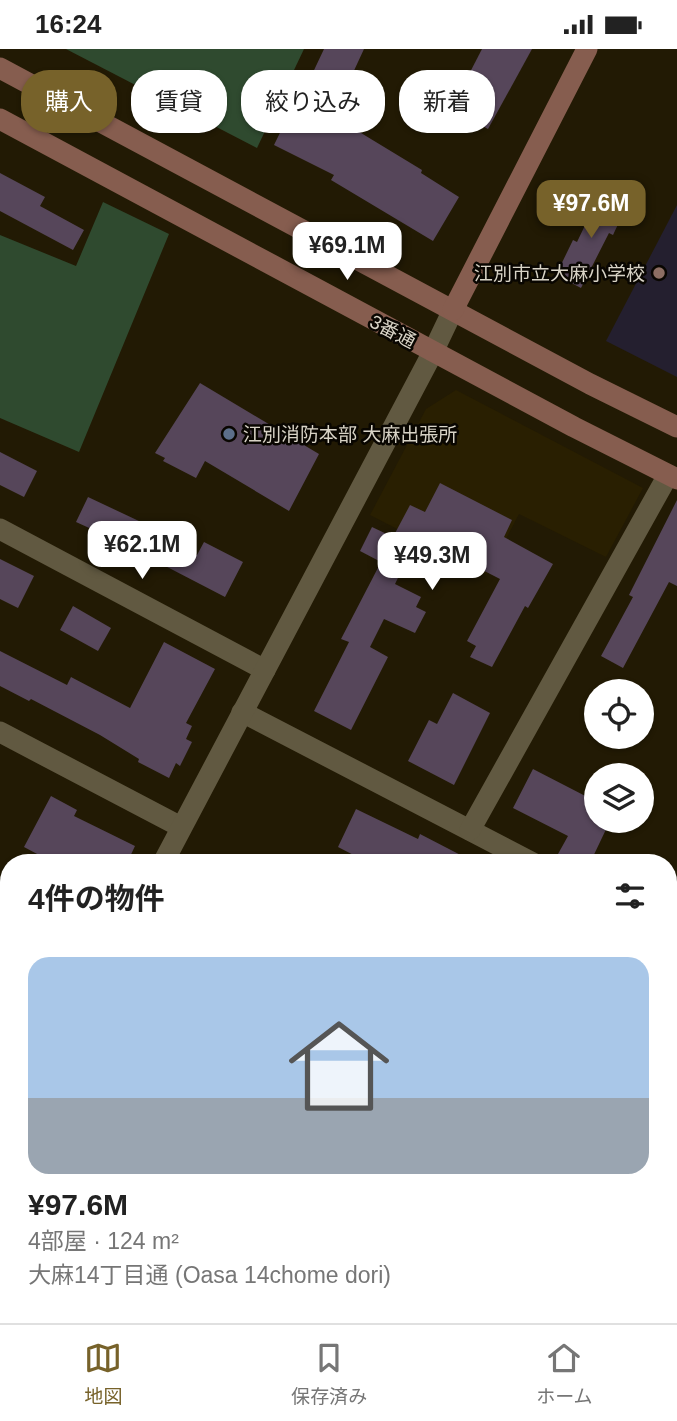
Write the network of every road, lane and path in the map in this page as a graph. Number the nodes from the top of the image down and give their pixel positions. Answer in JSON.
{"nodes":[{"id":1,"x":587,"y":49,"type":"edge"},
{"id":2,"x":0,"y":68,"type":"edge"},
{"id":3,"x":0,"y":119,"type":"edge"},
{"id":4,"x":453,"y":310,"type":"junction"},
{"id":5,"x":433,"y":352,"type":"junction"},
{"id":6,"x":677,"y":427,"type":"edge"},
{"id":7,"x":673,"y":477,"type":"edge"},
{"id":8,"x":0,"y":529,"type":"edge"},
{"id":9,"x":265,"y":670,"type":"junction"},
{"id":10,"x":242,"y":712,"type":"junction"},
{"id":11,"x":0,"y":732,"type":"edge"},
{"id":12,"x":181,"y":827,"type":"junction"},
{"id":13,"x":470,"y":830,"type":"junction"},
{"id":14,"x":168,"y":854,"type":"edge"},
{"id":15,"x":516,"y":854,"type":"edge"}],
"edges":[{"from":1,"to":4,"type":"street"},
{"from":2,"to":4,"type":"street"},
{"from":3,"to":5,"type":"street","name":"3番通"},
{"from":4,"to":5,"type":"street"},
{"from":4,"to":6,"type":"street"},
{"from":5,"to":7,"type":"street","name":"3番通"},
{"from":5,"to":9,"type":"street"},
{"from":7,"to":13,"type":"street"},
{"from":8,"to":9,"type":"street"},
{"from":9,"to":10,"type":"street"},
{"from":10,"to":12,"type":"street"},
{"from":10,"to":13,"type":"street"},
{"from":11,"to":12,"type":"street"},
{"from":12,"to":14,"type":"street"},
{"from":13,"to":15,"type":"street"}]}
